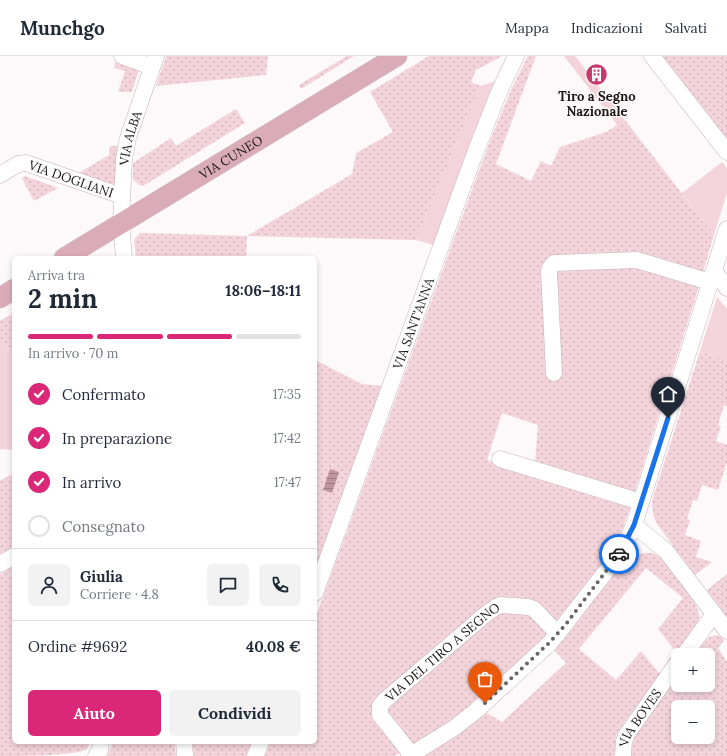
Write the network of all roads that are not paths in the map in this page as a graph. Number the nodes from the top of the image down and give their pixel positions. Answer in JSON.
{"nodes":[{"id":1,"x":122,"y":56,"type":"edge"},
{"id":2,"x":397,"y":56,"type":"edge"},
{"id":3,"x":516,"y":56,"type":"edge"},
{"id":4,"x":652,"y":56,"type":"edge"},
{"id":5,"x":154,"y":61,"type":"edge"},
{"id":6,"x":727,"y":152,"type":"edge"},
{"id":7,"x":0,"y":175,"type":"edge"},
{"id":8,"x":122,"y":196,"type":"junction"},
{"id":9,"x":121,"y":223,"type":"junction"},
{"id":10,"x":727,"y":229,"type":"edge"},
{"id":11,"x":67,"y":256,"type":"edge"},
{"id":12,"x":124,"y":256,"type":"edge"},
{"id":13,"x":712,"y":276,"type":"junction"},
{"id":14,"x":727,"y":288,"type":"edge"},
{"id":15,"x":12,"y":290,"type":"edge"},
{"id":16,"x":0,"y":298,"type":"edge"},
{"id":17,"x":554,"y":373,"type":"dead end"},
{"id":18,"x":500,"y":459,"type":"dead end"},
{"id":19,"x":641,"y":502,"type":"junction"},
{"id":20,"x":634,"y":525,"type":"junction"},
{"id":21,"x":12,"y":557,"type":"edge"},
{"id":22,"x":0,"y":564,"type":"edge"},
{"id":23,"x":317,"y":588,"type":"edge"},
{"id":24,"x":714,"y":614,"type":"junction"},
{"id":25,"x":727,"y":631,"type":"edge"},
{"id":26,"x":558,"y":634,"type":"junction"},
{"id":27,"x":689,"y":648,"type":"edge"},
{"id":28,"x":671,"y":672,"type":"edge"},
{"id":29,"x":101,"y":744,"type":"edge"},
{"id":30,"x":184,"y":744,"type":"edge"},
{"id":31,"x":259,"y":744,"type":"edge"},
{"id":32,"x":410,"y":755,"type":"edge"},
{"id":33,"x":96,"y":756,"type":"edge"},
{"id":34,"x":185,"y":756,"type":"edge"},
{"id":35,"x":255,"y":756,"type":"edge"},
{"id":36,"x":623,"y":756,"type":"edge"}],
"edges":[{"from":1,"to":5,"type":"street"},
{"from":2,"to":9,"type":"main road","name":"VIA CUNEO"},
{"from":3,"to":23,"type":"street","name":"VIA SANT'ANNA"},
{"from":4,"to":6,"type":"street"},
{"from":5,"to":8,"type":"street","name":"VIA ALBA"},
{"from":7,"to":8,"type":"street","name":"VIA DOGLIANI"},
{"from":8,"to":9,"type":"street","name":"VIA ALBA"},
{"from":9,"to":11,"type":"main road","name":"VIA CUNEO"},
{"from":9,"to":12,"type":"street","name":"VIA ALBA"},
{"from":10,"to":13,"type":"street","name":"VIA DEL TIRO A SEGNO"},
{"from":13,"to":14,"type":"street"},
{"from":13,"to":17,"type":"street"},
{"from":13,"to":19,"type":"street","name":"VIA DEL TIRO A SEGNO"},
{"from":15,"to":16,"type":"main road"},
{"from":18,"to":19,"type":"street"},
{"from":19,"to":20,"type":"street","name":"VIA DEL TIRO A SEGNO"},
{"from":20,"to":24,"type":"street"},
{"from":20,"to":26,"type":"street","name":"VIA DEL TIRO A SEGNO"},
{"from":21,"to":22,"type":"street"},
{"from":24,"to":25,"type":"street"},
{"from":24,"to":27,"type":"street"},
{"from":26,"to":32,"type":"street","name":"VIA DEL TIRO A SEGNO"},
{"from":26,"to":32,"type":"street","name":"VIA DEL TIRO A SEGNO"},
{"from":28,"to":36,"type":"street","name":"VIA BOVES"},
{"from":29,"to":33,"type":"street"},
{"from":30,"to":34,"type":"street"},
{"from":31,"to":35,"type":"street"}]}
